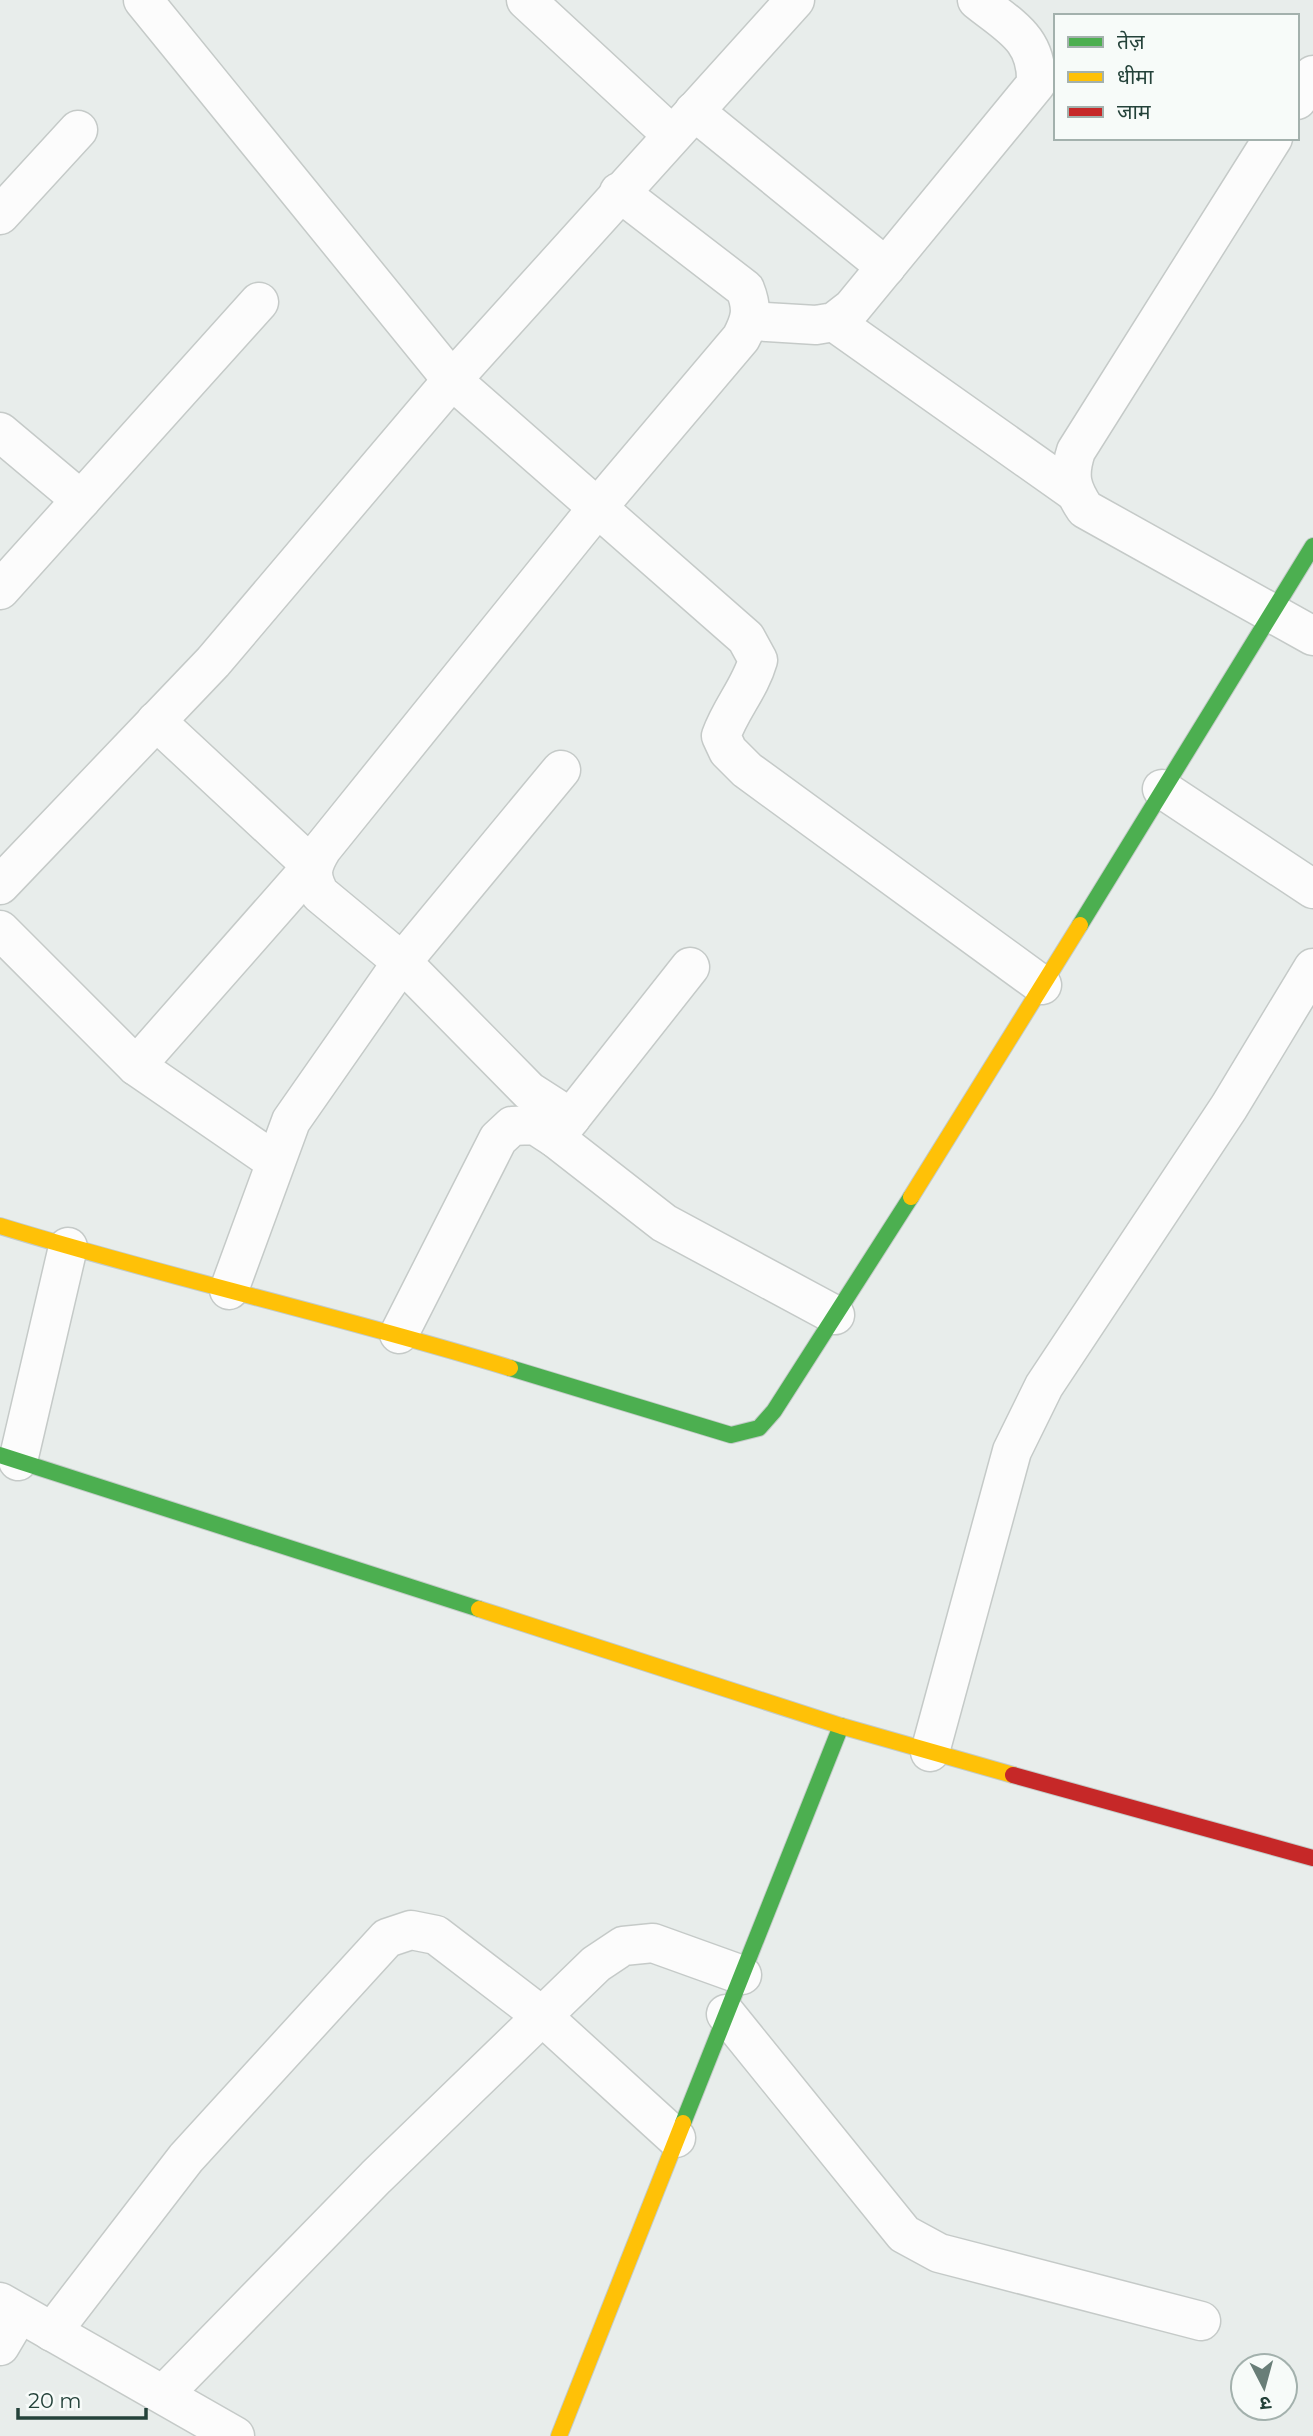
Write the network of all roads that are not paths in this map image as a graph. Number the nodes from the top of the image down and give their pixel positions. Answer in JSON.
{"nodes":[{"id":1,"x":143,"y":0,"type":"edge"},
{"id":2,"x":526,"y":0,"type":"edge"},
{"id":3,"x":795,"y":0,"type":"edge"},
{"id":4,"x":977,"y":0,"type":"edge"},
{"id":5,"x":1313,"y":75,"type":"edge"},
{"id":6,"x":1299,"y":97,"type":"edge"},
{"id":7,"x":683,"y":123,"type":"junction"},
{"id":8,"x":78,"y":130,"type":"dead end"},
{"id":9,"x":1272,"y":140,"type":"edge"},
{"id":10,"x":619,"y":192,"type":"junction"},
{"id":11,"x":0,"y":215,"type":"edge"},
{"id":12,"x":886,"y":267,"type":"junction"},
{"id":13,"x":259,"y":302,"type":"dead end"},
{"id":14,"x":751,"y":321,"type":"junction"},
{"id":15,"x":835,"y":323,"type":"junction"},
{"id":16,"x":452,"y":380,"type":"junction"},
{"id":17,"x":0,"y":432,"type":"edge"},
{"id":18,"x":1073,"y":491,"type":"junction"},
{"id":19,"x":81,"y":500,"type":"junction"},
{"id":20,"x":598,"y":507,"type":"junction"},
{"id":21,"x":1313,"y":545,"type":"edge"},
{"id":22,"x":0,"y":590,"type":"edge"},
{"id":23,"x":1271,"y":611,"type":"junction"},
{"id":24,"x":1313,"y":636,"type":"edge"},
{"id":25,"x":156,"y":721,"type":"junction"},
{"id":26,"x":561,"y":770,"type":"dead end"},
{"id":27,"x":1162,"y":789,"type":"junction"},
{"id":28,"x":312,"y":866,"type":"junction"},
{"id":29,"x":0,"y":885,"type":"edge"},
{"id":30,"x":1313,"y":889,"type":"edge"},
{"id":31,"x":0,"y":930,"type":"edge"},
{"id":32,"x":402,"y":962,"type":"junction"},
{"id":33,"x":690,"y":967,"type":"dead end"},
{"id":34,"x":1313,"y":968,"type":"edge"},
{"id":35,"x":1042,"y":985,"type":"junction"},
{"id":36,"x":136,"y":1066,"type":"junction"},
{"id":37,"x":563,"y":1128,"type":"junction"},
{"id":38,"x":274,"y":1161,"type":"junction"},
{"id":39,"x":0,"y":1226,"type":"edge"},
{"id":40,"x":68,"y":1247,"type":"junction"},
{"id":41,"x":229,"y":1290,"type":"junction"},
{"id":42,"x":835,"y":1315,"type":"junction"},
{"id":43,"x":399,"y":1335,"type":"junction"},
{"id":44,"x":9,"y":1458,"type":"edge"},
{"id":45,"x":841,"y":1726,"type":"junction"},
{"id":46,"x":930,"y":1752,"type":"junction"},
{"id":47,"x":1313,"y":1858,"type":"edge"},
{"id":48,"x":742,"y":1975,"type":"junction"},
{"id":49,"x":726,"y":2014,"type":"junction"},
{"id":50,"x":542,"y":2016,"type":"junction"},
{"id":51,"x":676,"y":2138,"type":"junction"},
{"id":52,"x":10,"y":2308,"type":"edge"},
{"id":53,"x":1202,"y":2321,"type":"dead end"},
{"id":54,"x":52,"y":2332,"type":"junction"},
{"id":55,"x":0,"y":2346,"type":"edge"},
{"id":56,"x":164,"y":2394,"type":"junction"},
{"id":57,"x":220,"y":2432,"type":"edge"},
{"id":58,"x":559,"y":2436,"type":"edge"}],
"edges":[{"from":1,"to":16,"type":"street"},
{"from":2,"to":7,"type":"street"},
{"from":3,"to":7,"type":"street"},
{"from":4,"to":12,"type":"street"},
{"from":5,"to":6,"type":"street"},
{"from":7,"to":10,"type":"street"},
{"from":7,"to":12,"type":"street"},
{"from":8,"to":11,"type":"street"},
{"from":9,"to":18,"type":"street"},
{"from":10,"to":14,"type":"street"},
{"from":10,"to":16,"type":"street"},
{"from":12,"to":15,"type":"street"},
{"from":13,"to":19,"type":"street"},
{"from":14,"to":15,"type":"street"},
{"from":14,"to":20,"type":"street"},
{"from":15,"to":18,"type":"street"},
{"from":16,"to":20,"type":"street"},
{"from":16,"to":25,"type":"street"},
{"from":17,"to":19,"type":"street"},
{"from":18,"to":23,"type":"street"},
{"from":19,"to":22,"type":"street"},
{"from":20,"to":28,"type":"street"},
{"from":20,"to":35,"type":"street"},
{"from":21,"to":23,"type":"street"},
{"from":23,"to":24,"type":"street"},
{"from":23,"to":27,"type":"street"},
{"from":25,"to":28,"type":"street"},
{"from":25,"to":29,"type":"street"},
{"from":26,"to":32,"type":"street"},
{"from":27,"to":30,"type":"street"},
{"from":27,"to":35,"type":"street"},
{"from":28,"to":32,"type":"street"},
{"from":28,"to":36,"type":"street"},
{"from":31,"to":36,"type":"street"},
{"from":32,"to":37,"type":"street"},
{"from":32,"to":38,"type":"street"},
{"from":33,"to":37,"type":"street"},
{"from":34,"to":46,"type":"street"},
{"from":35,"to":42,"type":"street"},
{"from":36,"to":38,"type":"street"},
{"from":37,"to":42,"type":"street"},
{"from":37,"to":43,"type":"street"},
{"from":38,"to":41,"type":"street"},
{"from":39,"to":40,"type":"street"},
{"from":40,"to":41,"type":"street"},
{"from":40,"to":44,"type":"street"},
{"from":41,"to":43,"type":"street"},
{"from":42,"to":43,"type":"street"},
{"from":44,"to":45,"type":"street"},
{"from":45,"to":46,"type":"street"},
{"from":45,"to":48,"type":"street"},
{"from":46,"to":47,"type":"street"},
{"from":48,"to":49,"type":"street"},
{"from":48,"to":50,"type":"street"},
{"from":49,"to":51,"type":"street"},
{"from":49,"to":53,"type":"street"},
{"from":50,"to":51,"type":"street"},
{"from":50,"to":54,"type":"street"},
{"from":50,"to":56,"type":"street"},
{"from":51,"to":58,"type":"street"},
{"from":52,"to":54,"type":"street"},
{"from":52,"to":55,"type":"street"},
{"from":54,"to":56,"type":"street"},
{"from":56,"to":57,"type":"street"}]}
